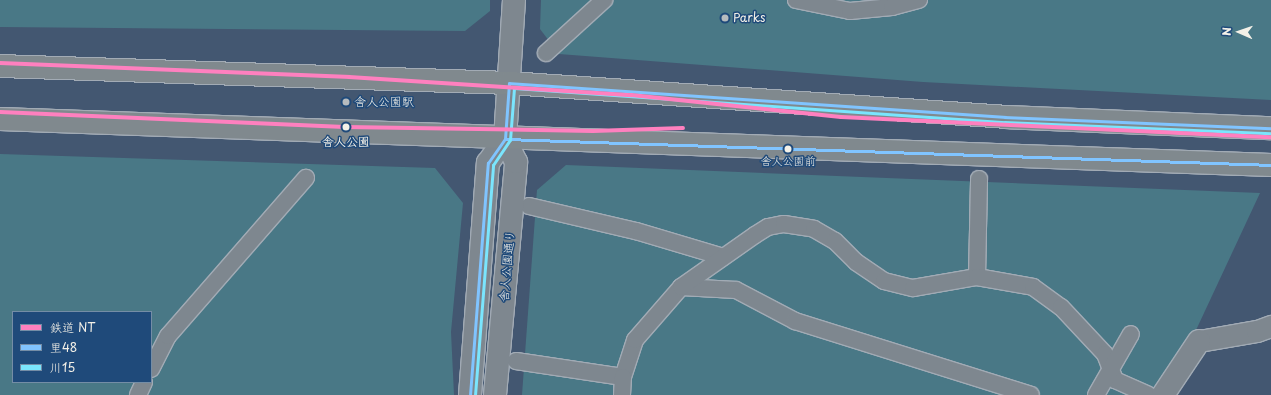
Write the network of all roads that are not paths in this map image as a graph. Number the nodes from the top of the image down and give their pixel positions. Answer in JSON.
{"nodes":[{"id":1,"x":514,"y":0,"type":"edge"},
{"id":2,"x":604,"y":0,"type":"edge"},
{"id":3,"x":796,"y":0,"type":"edge"},
{"id":4,"x":919,"y":0,"type":"edge"},
{"id":5,"x":546,"y":53,"type":"dead end"},
{"id":6,"x":0,"y":66,"type":"edge"},
{"id":7,"x":509,"y":83,"type":"junction"},
{"id":8,"x":0,"y":119,"type":"edge"},
{"id":9,"x":1271,"y":128,"type":"edge"},
{"id":10,"x":505,"y":138,"type":"junction"},
{"id":11,"x":1271,"y":165,"type":"edge"},
{"id":12,"x":306,"y":178,"type":"dead end"},
{"id":13,"x":979,"y":179,"type":"dead end"},
{"id":14,"x":529,"y":206,"type":"dead end"},
{"id":15,"x":723,"y":257,"type":"junction"},
{"id":16,"x":977,"y":277,"type":"junction"},
{"id":17,"x":681,"y":287,"type":"junction"},
{"id":18,"x":1271,"y":326,"type":"edge"},
{"id":19,"x":1131,"y":334,"type":"dead end"},
{"id":20,"x":1199,"y":341,"type":"joint"},
{"id":21,"x":516,"y":361,"type":"dead end"},
{"id":22,"x":152,"y":367,"type":"edge"},
{"id":23,"x":1110,"y":368,"type":"junction"},
{"id":24,"x":623,"y":377,"type":"junction"},
{"id":25,"x":144,"y":383,"type":"edge"},
{"id":26,"x":138,"y":395,"type":"edge"},
{"id":27,"x":470,"y":395,"type":"edge"},
{"id":28,"x":495,"y":395,"type":"edge"},
{"id":29,"x":622,"y":395,"type":"edge"},
{"id":30,"x":1031,"y":395,"type":"edge"},
{"id":31,"x":1096,"y":395,"type":"edge"},
{"id":32,"x":1148,"y":395,"type":"edge"},
{"id":33,"x":1163,"y":395,"type":"edge"}],
"edges":[{"from":1,"to":7,"type":"street","name":"舎人公園通り"},
{"from":2,"to":5,"type":"street"},
{"from":3,"to":4,"type":"street"},
{"from":6,"to":7,"type":"main road"},
{"from":7,"to":9,"type":"main road"},
{"from":7,"to":10,"type":"street","name":"舎人公園通り"},
{"from":8,"to":10,"type":"main road"},
{"from":10,"to":11,"type":"main road"},
{"from":10,"to":27,"type":"street"},
{"from":10,"to":28,"type":"street","name":"舎人公園通り"},
{"from":12,"to":22,"type":"street"},
{"from":13,"to":16,"type":"street"},
{"from":14,"to":15,"type":"street"},
{"from":15,"to":16,"type":"street"},
{"from":15,"to":17,"type":"street"},
{"from":16,"to":23,"type":"street"},
{"from":17,"to":24,"type":"street"},
{"from":17,"to":30,"type":"street"},
{"from":18,"to":20,"type":"street"},
{"from":19,"to":23,"type":"street"},
{"from":20,"to":33,"type":"street"},
{"from":21,"to":24,"type":"street"},
{"from":23,"to":31,"type":"street"},
{"from":23,"to":32,"type":"street"},
{"from":24,"to":29,"type":"street"},
{"from":25,"to":26,"type":"street"}]}
